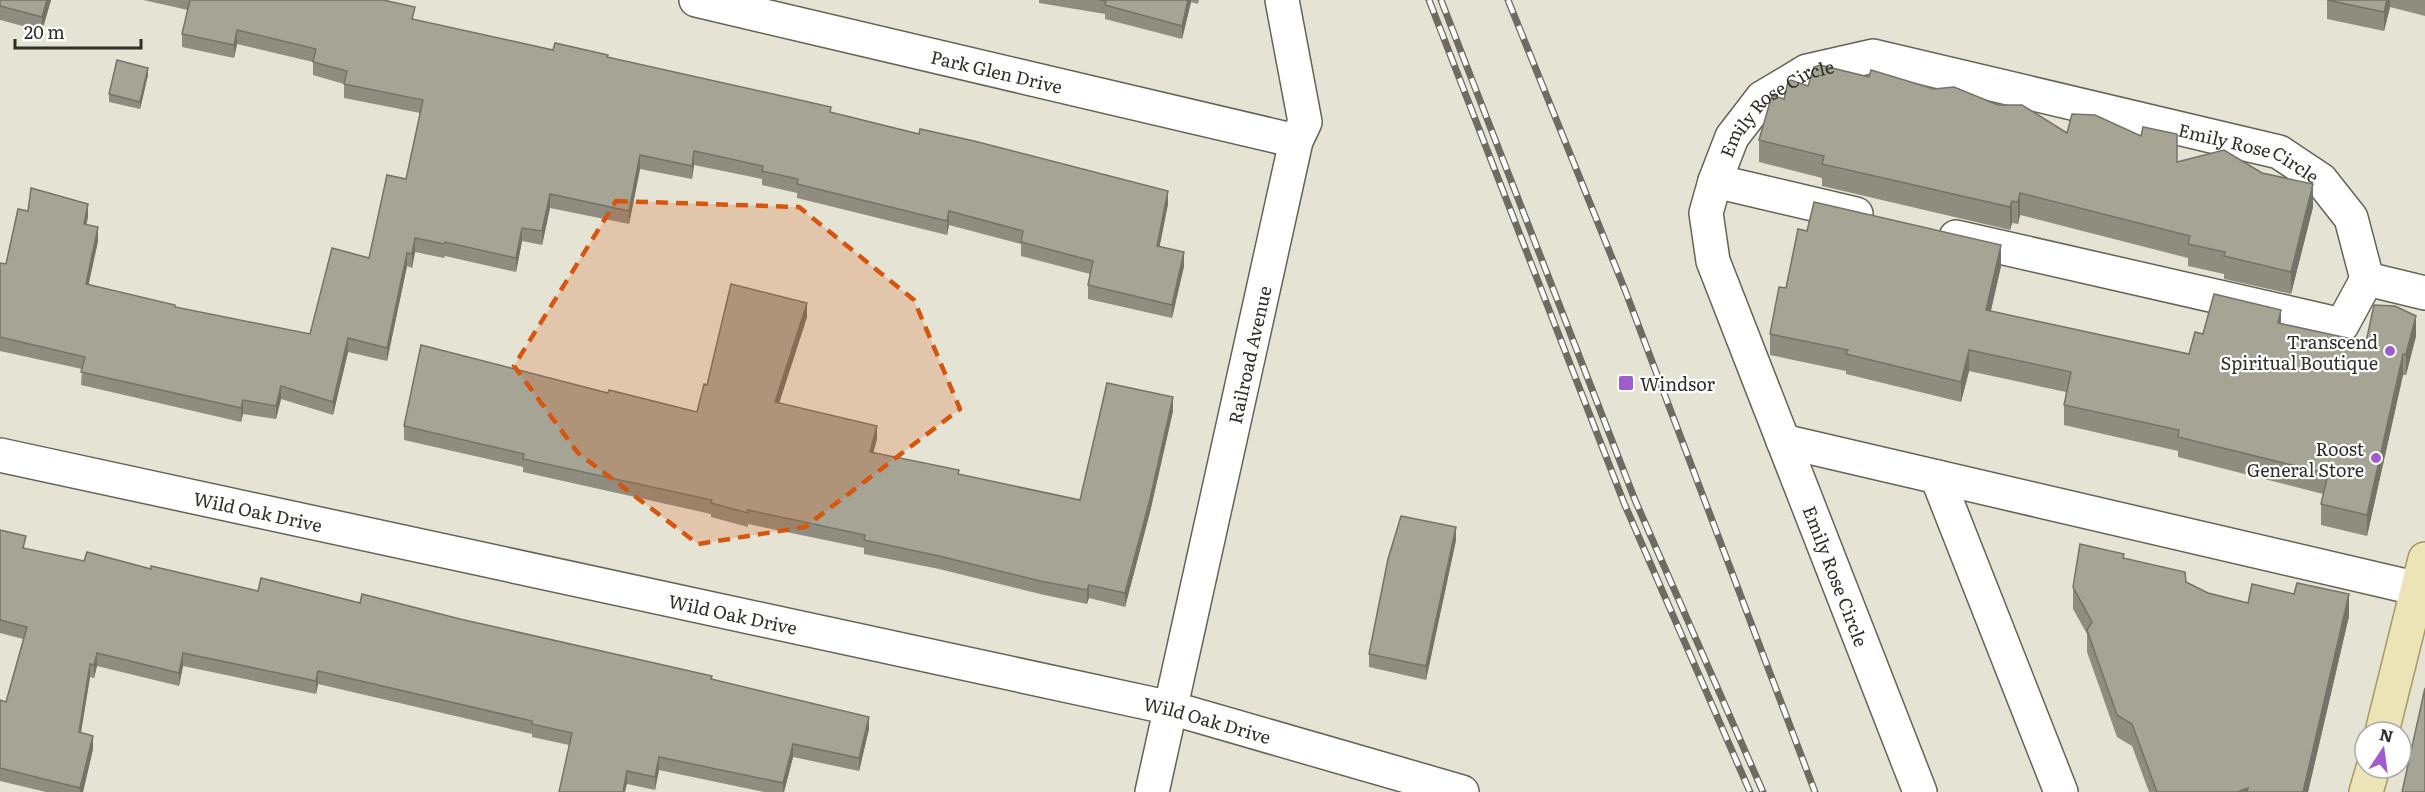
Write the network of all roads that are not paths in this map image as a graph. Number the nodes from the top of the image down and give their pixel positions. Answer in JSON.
{"nodes":[{"id":1,"x":696,"y":0,"type":"edge"},
{"id":2,"x":1282,"y":0,"type":"edge"},
{"id":3,"x":1296,"y":141,"type":"junction"},
{"id":4,"x":1715,"y":181,"type":"junction"},
{"id":5,"x":1889,"y":221,"type":"edge"},
{"id":6,"x":1924,"y":229,"type":"edge"},
{"id":7,"x":2367,"y":279,"type":"junction"},
{"id":8,"x":2425,"y":293,"type":"edge"},
{"id":9,"x":1783,"y":441,"type":"junction"},
{"id":10,"x":0,"y":455,"type":"edge"},
{"id":11,"x":1937,"y":477,"type":"junction"},
{"id":12,"x":2422,"y":574,"type":"edge"},
{"id":13,"x":1171,"y":708,"type":"junction"},
{"id":14,"x":2385,"y":720,"type":"edge"},
{"id":15,"x":1152,"y":792,"type":"edge"},
{"id":16,"x":1462,"y":792,"type":"edge"},
{"id":17,"x":1920,"y":792,"type":"edge"},
{"id":18,"x":2061,"y":792,"type":"edge"}],
"edges":[{"from":1,"to":3,"type":"street","name":"Park Glen Drive"},
{"from":2,"to":3,"type":"street","name":"Railroad Avenue"},
{"from":3,"to":13,"type":"street","name":"Railroad Avenue"},
{"from":4,"to":5,"type":"street"},
{"from":4,"to":7,"type":"street","name":"Emily Rose Circle"},
{"from":4,"to":9,"type":"street","name":"Emily Rose Circle"},
{"from":6,"to":7,"type":"street"},
{"from":7,"to":8,"type":"street"},
{"from":9,"to":11,"type":"street"},
{"from":9,"to":17,"type":"street","name":"Emily Rose Circle"},
{"from":10,"to":13,"type":"street","name":"Wild Oak Drive"},
{"from":11,"to":12,"type":"street"},
{"from":11,"to":18,"type":"street"},
{"from":12,"to":14,"type":"main road"},
{"from":13,"to":15,"type":"street","name":"Railroad Avenue"},
{"from":13,"to":16,"type":"street","name":"Wild Oak Drive"}]}
